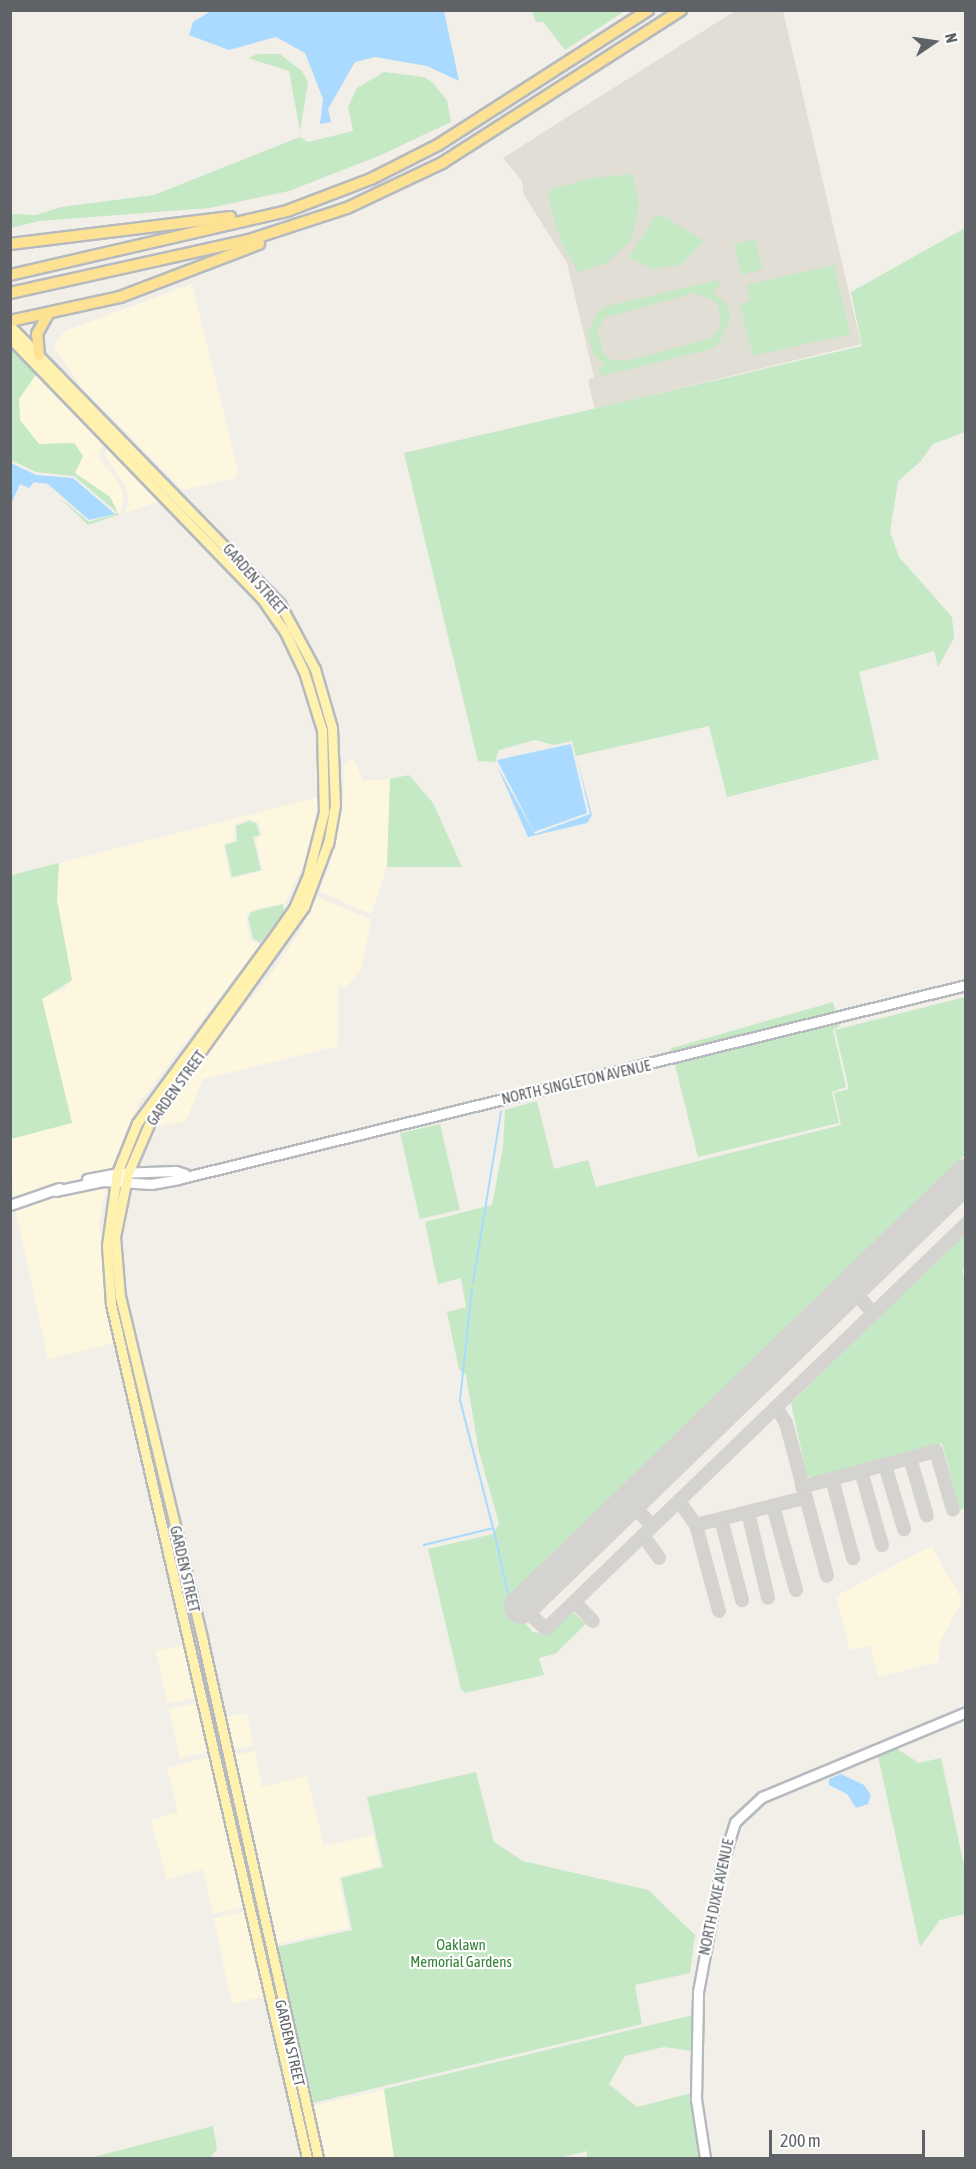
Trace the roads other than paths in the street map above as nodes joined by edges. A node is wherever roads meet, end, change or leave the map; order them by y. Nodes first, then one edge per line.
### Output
1 (648, 10) edge
2 (681, 10) edge
3 (287, 211) junction
4 (298, 226) junction
5 (10, 244) edge
6 (10, 274) edge
7 (10, 293) edge
8 (48, 314) junction
9 (10, 321) edge
10 (10, 326) edge
11 (10, 338) edge
12 (39, 355) junction
13 (966, 985) edge
14 (227, 1000) junction
15 (211, 1021) junction
16 (220, 1028) junction
17 (204, 1049) junction
18 (128, 1173) junction
19 (185, 1174) junction
20 (119, 1179) junction
21 (10, 1205) edge
22 (966, 1712) edge
23 (239, 1801) junction
24 (228, 1808) junction
25 (307, 2158) edge
26 (318, 2158) edge
27 (705, 2158) edge

1 - 3 highway
2 - 4 highway
3 - 5 highway
3 - 6 highway
4 - 7 highway
4 - 8 highway
8 - 9 highway
8 - 12 highway
10 - 12 main road, GARDEN STREET
11 - 14 main road, GARDEN STREET
12 - 16 main road, GARDEN STREET
13 - 19 street, NORTH SINGLETON AVENUE
14 - 15 main road, GARDEN STREET
14 - 16 main road
15 - 17 main road
15 - 20 main road, GARDEN STREET
16 - 17 main road, GARDEN STREET
17 - 18 main road, GARDEN STREET
18 - 19 street, NORTH SINGLETON AVENUE
18 - 20 main road, GARDEN STREET
19 - 20 street, NORTH SINGLETON AVENUE
20 - 21 street, NORTH SINGLETON AVENUE
20 - 23 main road, GARDEN STREET
20 - 24 main road, GARDEN STREET
22 - 27 street, NORTH DIXIE AVENUE
23 - 24 main road
23 - 26 main road, GARDEN STREET
24 - 25 main road, GARDEN STREET

